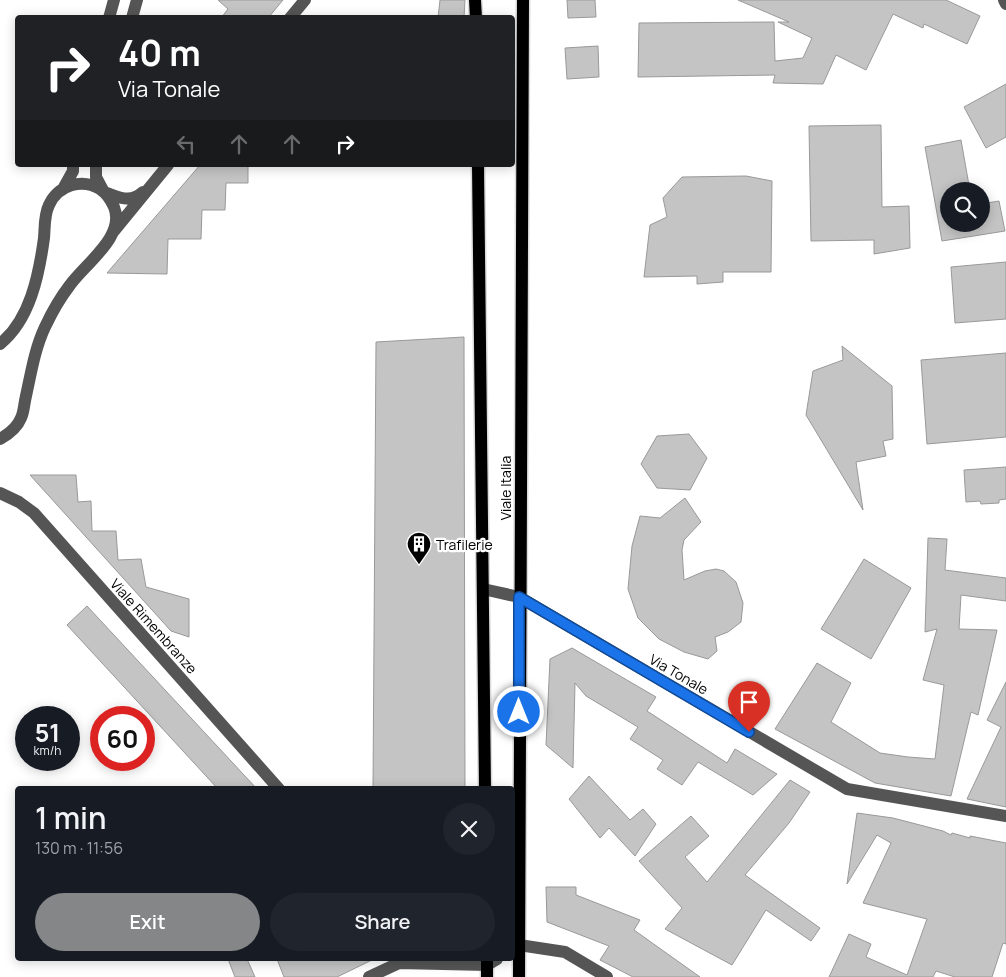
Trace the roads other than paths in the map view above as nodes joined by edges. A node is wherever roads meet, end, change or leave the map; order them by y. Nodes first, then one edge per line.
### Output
1 (114, 0) edge
2 (137, 0) edge
3 (305, 0) edge
4 (475, 0) edge
5 (523, 0) edge
6 (1005, 0) edge
7 (1006, 4) edge
8 (110, 15) edge
9 (133, 15) edge
10 (292, 15) edge
11 (476, 15) edge
12 (73, 167) edge
13 (96, 167) edge
14 (166, 167) edge
15 (478, 167) edge
16 (157, 178) junction
17 (63, 189) junction
18 (104, 192) junction
19 (114, 231) junction
20 (0, 344) edge
21 (12, 431) junction
22 (0, 439) edge
23 (0, 449) edge
24 (0, 493) edge
25 (483, 589) junction
26 (519, 597) junction
27 (276, 786) edge
28 (485, 786) edge
29 (1006, 816) edge
30 (515, 945) edge
31 (399, 961) edge
32 (489, 965) edge
33 (369, 977) edge
34 (519, 977) edge
35 (607, 977) edge

1 - 8 street
2 - 9 street
3 - 10 street
4 - 11 main road
5 - 26 main road, Viale Italia
6 - 7 street
12 - 17 street
13 - 18 street
14 - 16 street
15 - 25 main road, Viale Italia
16 - 18 street
16 - 19 street
17 - 18 street
17 - 20 street
18 - 19 street
19 - 21 street
21 - 22 street
21 - 23 street
24 - 27 street, Viale Rimembranze
25 - 26 street, Via Tonale
25 - 28 main road, Viale Italia
26 - 29 street, Via Tonale
26 - 30 main road, Viale Italia
30 - 34 main road, Viale Italia
30 - 35 street
31 - 32 street
31 - 33 street

